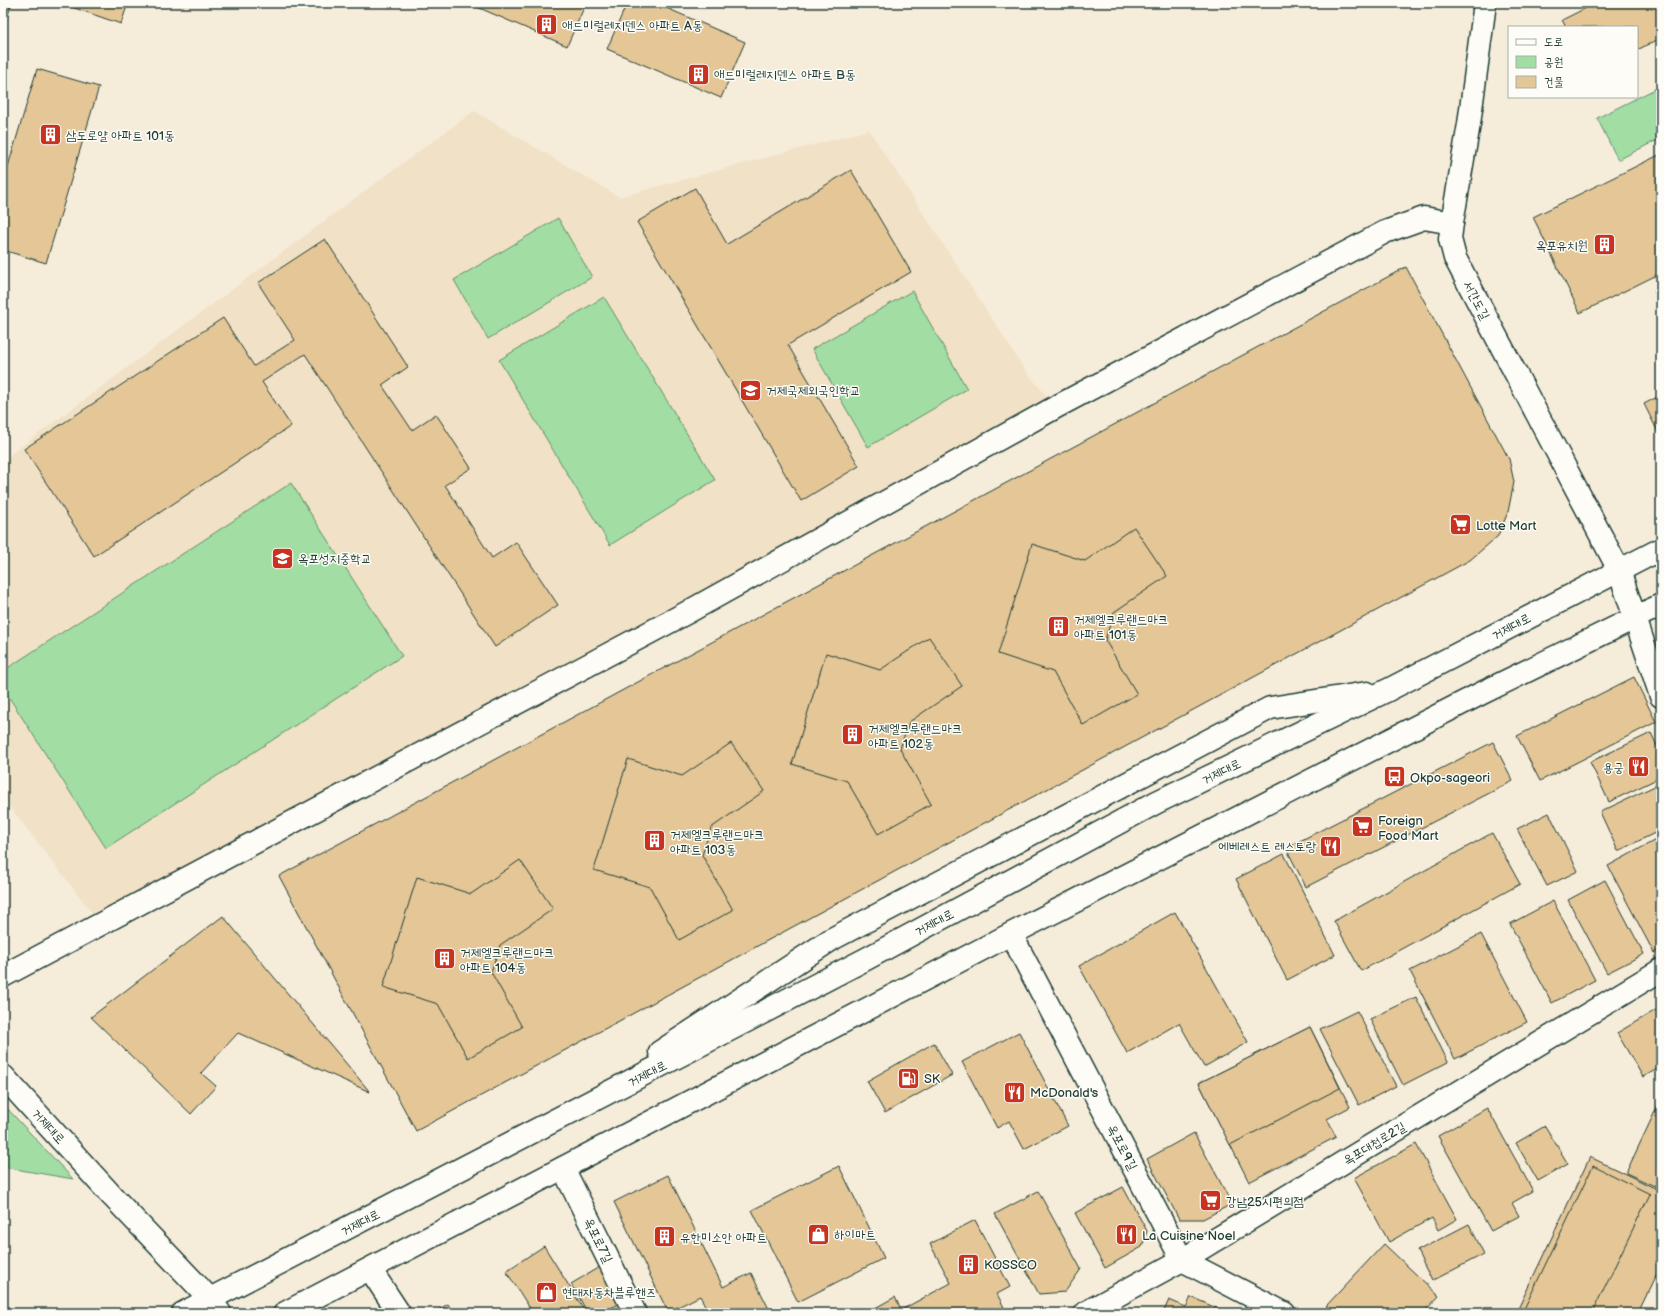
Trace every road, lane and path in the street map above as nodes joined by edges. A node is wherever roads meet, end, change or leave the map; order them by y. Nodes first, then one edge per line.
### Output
1 (1485, 3) edge
2 (1452, 223) junction
3 (1661, 549) edge
4 (1619, 570) junction
5 (1661, 605) edge
6 (1634, 618) junction
7 (1388, 690) junction
8 (1661, 696) edge
9 (1011, 934) junction
10 (1661, 970) edge
11 (3, 976) edge
12 (3, 1076) edge
13 (561, 1117) junction
14 (563, 1168) junction
15 (1182, 1260) junction
16 (370, 1269) junction
17 (215, 1306) edge
18 (183, 1313) edge
19 (285, 1313) edge
20 (399, 1313) edge
21 (635, 1313) edge
22 (1085, 1313) edge
23 (1284, 1313) edge

1 - 2 street, 서간도길
2 - 4 street, 서간도길
2 - 11 street
3 - 4 street, 거제대로
4 - 6 street, 서간도길
4 - 7 street, 거제대로
5 - 6 street
6 - 8 street, 서간도길
6 - 9 street
7 - 13 street, 거제대로
7 - 13 street
9 - 14 street
9 - 15 street, 옥포로9길
10 - 15 street, 옥포대첩로2길
12 - 17 street, 거제대로
13 - 17 street, 거제대로
14 - 16 street
14 - 21 street, 옥포로7길
15 - 22 street, 옥포대첩로2길
15 - 23 street
16 - 19 street
16 - 20 street
17 - 18 street, 거제대로

